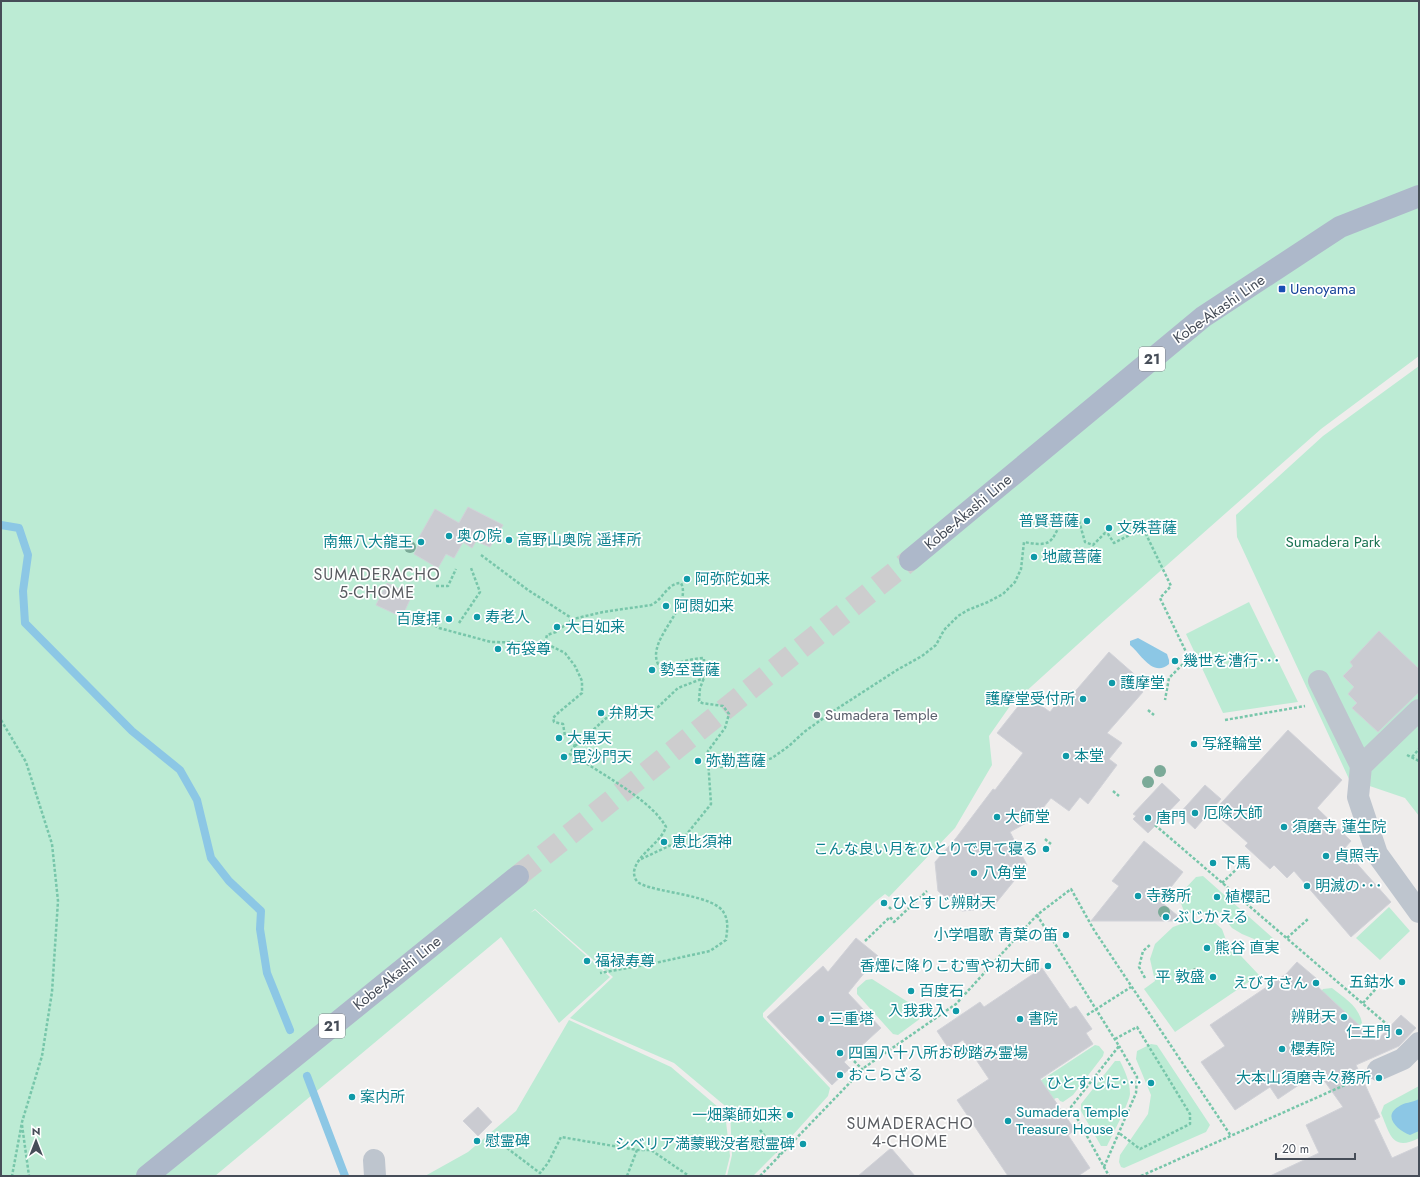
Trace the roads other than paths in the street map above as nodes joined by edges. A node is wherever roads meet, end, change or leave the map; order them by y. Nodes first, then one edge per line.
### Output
1 (1419, 196) edge
2 (910, 560) tunnel mouth
3 (1319, 681) dead end
4 (1419, 710) edge
5 (1362, 766) junction
6 (518, 876) tunnel mouth
7 (1419, 912) edge
8 (1417, 1048) edge
9 (1378, 1070) road end
10 (147, 1176) edge

1 - 2 main road, Kobe-Akashi Line / 21
3 - 5 street
4 - 5 street
5 - 7 street
6 - 10 main road, Kobe-Akashi Line / 21
8 - 9 street

